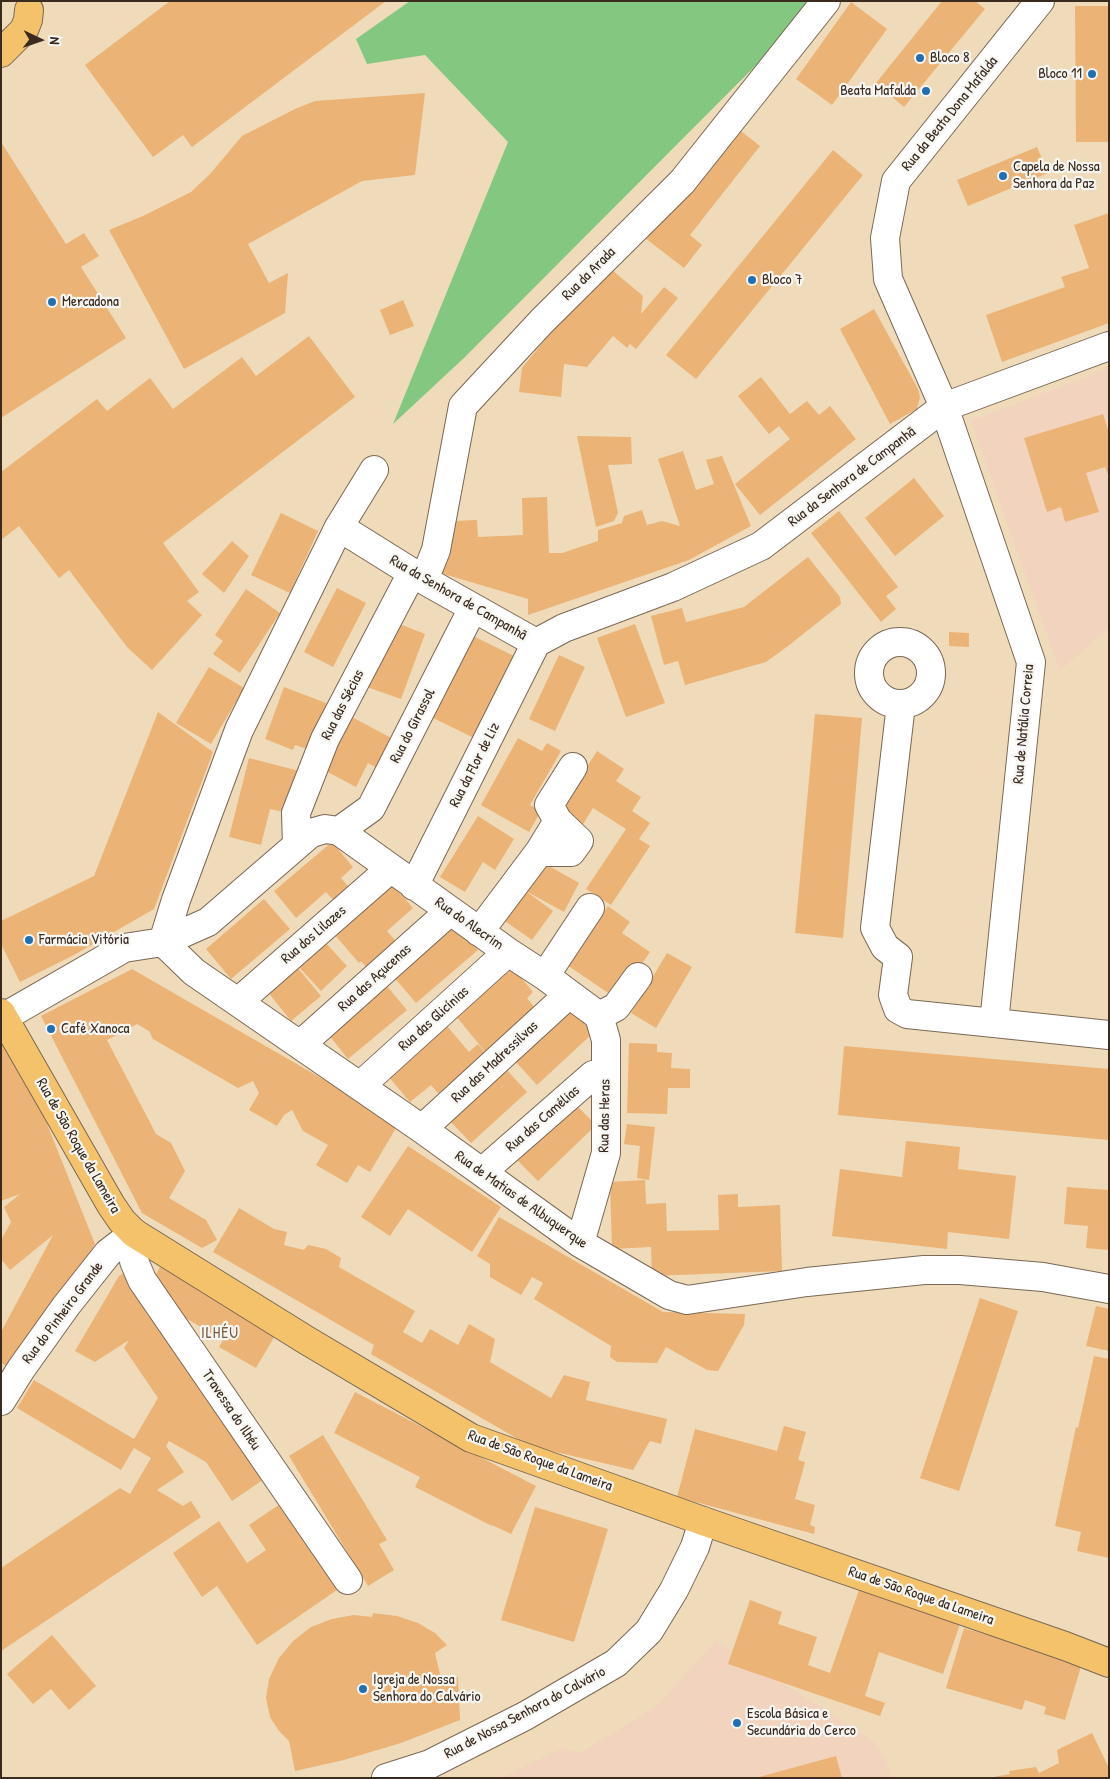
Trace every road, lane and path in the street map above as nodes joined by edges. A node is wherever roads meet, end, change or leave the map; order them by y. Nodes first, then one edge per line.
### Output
1 (826, 1) edge
2 (1040, 1) edge
3 (36, 6) edge
4 (1, 27) edge
5 (1, 53) edge
6 (1109, 346) edge
7 (944, 407) junction
8 (374, 470) dead end
9 (340, 527) junction
10 (418, 576) junction
11 (473, 608) junction
12 (536, 644) junction
13 (901, 704) dead end
14 (573, 767) dead end
15 (339, 831) junction
16 (297, 845) junction
17 (390, 868) junction
18 (414, 886) junction
19 (590, 908) dead end
20 (450, 910) junction
21 (480, 932) junction
22 (163, 942) junction
23 (508, 952) junction
24 (545, 976) junction
25 (638, 977) dead end
26 (568, 994) junction
27 (238, 1002) junction
28 (2, 1015) edge
29 (599, 1016) junction
30 (994, 1023) junction
31 (1109, 1035) edge
32 (300, 1045) junction
33 (606, 1072) junction
34 (360, 1086) junction
35 (422, 1129) junction
36 (482, 1172) junction
37 (134, 1233) junction
38 (580, 1243) junction
39 (1109, 1289) edge
40 (2, 1396) edge
41 (703, 1521) junction
42 (348, 1580) dead end
43 (1109, 1663) edge
44 (386, 1778) edge

1 - 10 street, Rua da Arada
2 - 7 street, Rua da Beata Dona Mafalda
3 - 4 main road
3 - 5 main road
6 - 7 street, Rua da Senhora de Campanhã
7 - 12 street, Rua da Senhora de Campanhã
7 - 30 street, Rua de Natália Correia
8 - 9 street
9 - 10 street, Rua da Senhora de Campanhã
9 - 22 street
10 - 11 street, Rua da Senhora de Campanhã
10 - 16 street, Rua das Sécias
11 - 12 street, Rua da Senhora de Campanhã
11 - 15 street, Rua do Girassol
12 - 18 street, Rua da Flor de Liz
13 - 30 street
14 - 21 street
15 - 16 street
15 - 17 street, Rua do Alecrim
16 - 22 street
17 - 18 street, Rua do Alecrim
17 - 27 street, Rua dos Lilazes
18 - 20 street, Rua do Alecrim
19 - 24 street
20 - 21 street, Rua do Alecrim
20 - 32 street, Rua das Açucenas
21 - 23 street, Rua do Alecrim
22 - 27 street, Rua de Matias de Albuquerque
22 - 28 street
23 - 24 street, Rua do Alecrim
23 - 34 street, Rua das Glicínias
24 - 26 street, Rua do Alecrim
25 - 29 street
26 - 29 street, Rua do Alecrim
26 - 35 street, Rua das Madressilvas
27 - 32 street, Rua de Matias de Albuquerque
28 - 37 main road, Rua de São Roque da Lameira
29 - 33 street, Rua das Heras
30 - 31 street
32 - 34 street, Rua de Matias de Albuquerque
33 - 36 street, Rua das Camélias
33 - 38 street, Rua das Heras
34 - 35 street, Rua de Matias de Albuquerque
35 - 36 street, Rua de Matias de Albuquerque
36 - 38 street, Rua de Matias de Albuquerque
37 - 40 street, Rua do Pinheiro Grande
37 - 41 main road, Rua de São Roque da Lameira
37 - 42 street, Travessa do Ilhéu
38 - 39 street, Rua de Matias de Albuquerque
41 - 43 main road, Rua de São Roque da Lameira
41 - 44 street, Rua de Nossa Senhora do Calvário

